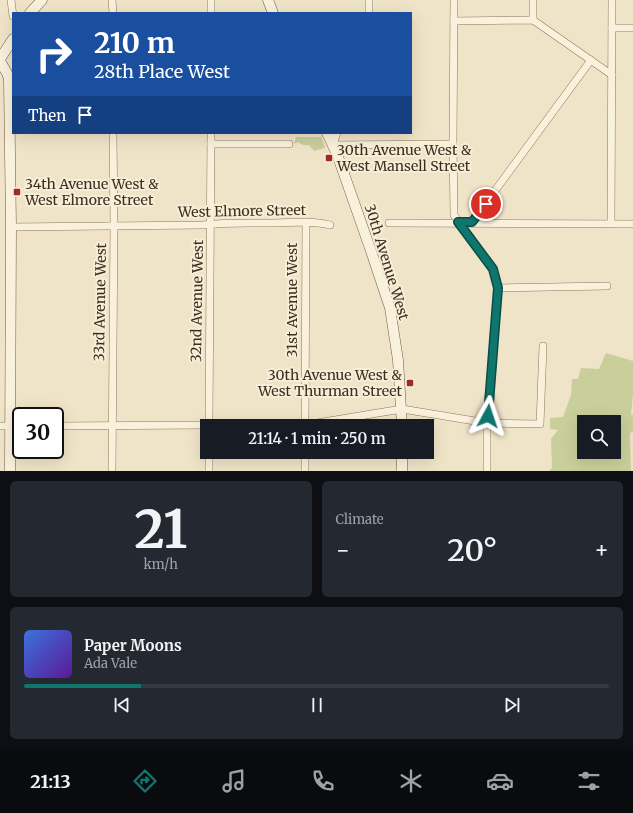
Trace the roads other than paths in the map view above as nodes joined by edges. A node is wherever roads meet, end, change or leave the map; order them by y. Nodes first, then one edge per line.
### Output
1 (11, 0) edge
2 (42, 0) edge
3 (112, 0) edge
4 (211, 0) edge
5 (268, 0) edge
6 (369, 0) edge
7 (454, 0) edge
8 (533, 0) edge
9 (612, 0) edge
10 (12, 12) edge
11 (31, 12) edge
12 (112, 12) edge
13 (211, 12) edge
14 (273, 12) edge
15 (369, 12) edge
16 (533, 20) junction
17 (454, 21) junction
18 (612, 28) junction
19 (633, 28) edge
20 (12, 41) edge
21 (0, 60) edge
22 (591, 60) junction
23 (612, 75) junction
24 (113, 134) edge
25 (211, 134) edge
26 (328, 134) edge
27 (337, 134) edge
28 (211, 144) junction
29 (289, 144) dead end
30 (453, 144) junction
31 (333, 145) junction
32 (458, 222) junction
33 (472, 222) junction
34 (306, 223) junction
35 (389, 223) dead end
36 (611, 223) junction
37 (211, 224) junction
38 (633, 224) edge
39 (330, 225) dead end
40 (114, 226) junction
41 (11, 227) junction
42 (607, 286) dead end
43 (498, 288) junction
44 (543, 346) dead end
45 (402, 409) junction
46 (209, 419) edge
47 (305, 419) edge
48 (341, 419) edge
49 (402, 419) edge
50 (487, 424) junction
51 (112, 425) junction
52 (200, 425) edge
53 (5, 426) edge
54 (64, 426) edge
55 (209, 459) edge
56 (305, 459) edge
57 (402, 459) edge
58 (10, 471) edge
59 (112, 471) edge
60 (209, 471) edge
61 (305, 471) edge
62 (402, 471) edge
63 (487, 471) edge

1 - 10 street
2 - 11 street
3 - 12 street
4 - 13 street
5 - 14 street
6 - 15 street
7 - 17 street
8 - 16 street
9 - 18 street
16 - 17 street
16 - 22 street
17 - 30 street
18 - 19 street
18 - 23 street
20 - 21 street
21 - 41 street
22 - 23 street
22 - 33 street
23 - 36 street
24 - 40 street, 33rd Avenue West
25 - 28 street, 32nd Avenue West
26 - 31 street
27 - 31 street
28 - 29 street
28 - 37 street, 32nd Avenue West
30 - 31 street
30 - 32 street
31 - 45 street, 30th Avenue West
32 - 33 street
32 - 35 street
32 - 43 street
33 - 36 street
34 - 37 street, West Elmore Street
34 - 39 street, West Elmore Street
34 - 47 street, 31st Avenue West
36 - 38 street
37 - 40 street, West Elmore Street
37 - 46 street, 32nd Avenue West
40 - 41 street, West Elmore Street
40 - 51 street, 33rd Avenue West
41 - 53 street
42 - 43 street
43 - 50 street
44 - 50 street
45 - 48 street
45 - 49 street, 30th Avenue West
45 - 50 street
50 - 63 street
51 - 52 street
51 - 54 street
51 - 59 street, 33rd Avenue West
53 - 58 street
55 - 60 street
56 - 61 street
57 - 62 street

